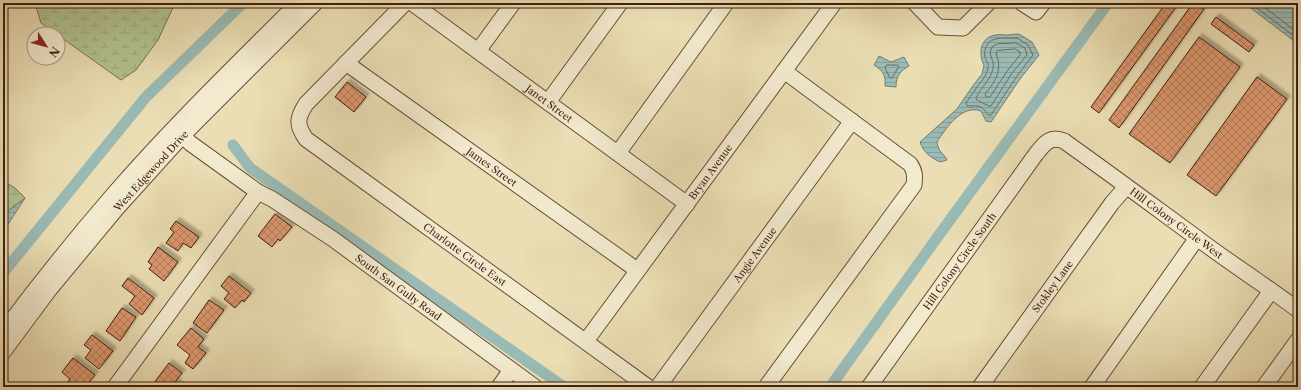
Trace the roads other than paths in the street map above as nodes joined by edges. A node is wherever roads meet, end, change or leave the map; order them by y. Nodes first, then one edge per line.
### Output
1 (298, 3) edge
2 (315, 3) edge
3 (405, 3) edge
4 (412, 3) edge
5 (513, 3) edge
6 (620, 3) edge
7 (726, 3) edge
8 (834, 3) edge
9 (915, 3) edge
10 (988, 3) edge
11 (1022, 3) edge
12 (1043, 3) edge
13 (478, 51) junction
14 (346, 63) junction
15 (784, 71) junction
16 (548, 102) junction
17 (852, 122) junction
18 (179, 131) junction
19 (1053, 139) joint
20 (618, 153) junction
21 (1126, 187) junction
22 (258, 192) junction
23 (687, 204) junction
24 (1197, 238) junction
25 (637, 270) junction
26 (1271, 291) junction
27 (1298, 310) edge
28 (3, 332) edge
29 (1298, 340) edge
30 (586, 341) junction
31 (3, 352) edge
32 (511, 370) junction
33 (115, 387) edge
34 (499, 387) edge
35 (535, 387) edge
36 (648, 387) edge
37 (658, 387) edge
38 (766, 387) edge
39 (869, 387) edge
40 (980, 387) edge
41 (1092, 387) edge
42 (1202, 387) edge
43 (1264, 387) edge

1 - 18 street, West Edgewood Drive
2 - 18 street, West Edgewood Drive
3 - 14 street
4 - 13 street, Janet Street
5 - 13 street
6 - 16 street
7 - 20 street
8 - 15 street, Bryan Avenue
9 - 10 street
11 - 12 street
13 - 16 street, Janet Street
14 - 25 street, James Street
14 - 30 street, Charlotte Circle East
15 - 17 street
15 - 23 street, Bryan Avenue
16 - 20 street, Janet Street
17 - 37 street, Angie Avenue
17 - 38 street
18 - 22 street, South San Gully Road
18 - 28 street, West Edgewood Drive
18 - 31 street, West Edgewood Drive
19 - 21 street, Hill Colony Circle West
19 - 39 street, Hill Colony Circle South
20 - 23 street, Janet Street
21 - 24 street, Hill Colony Circle West
21 - 40 street, Stokley Lane
22 - 32 street, South San Gully Road
22 - 33 street
23 - 25 street, Bryan Avenue
24 - 26 street, Hill Colony Circle West
24 - 41 street
25 - 30 street, Bryan Avenue
26 - 27 street, Hill Colony Circle West
26 - 42 street
29 - 43 street
30 - 36 street, Charlotte Circle East
32 - 34 street
32 - 35 street, South San Gully Road

